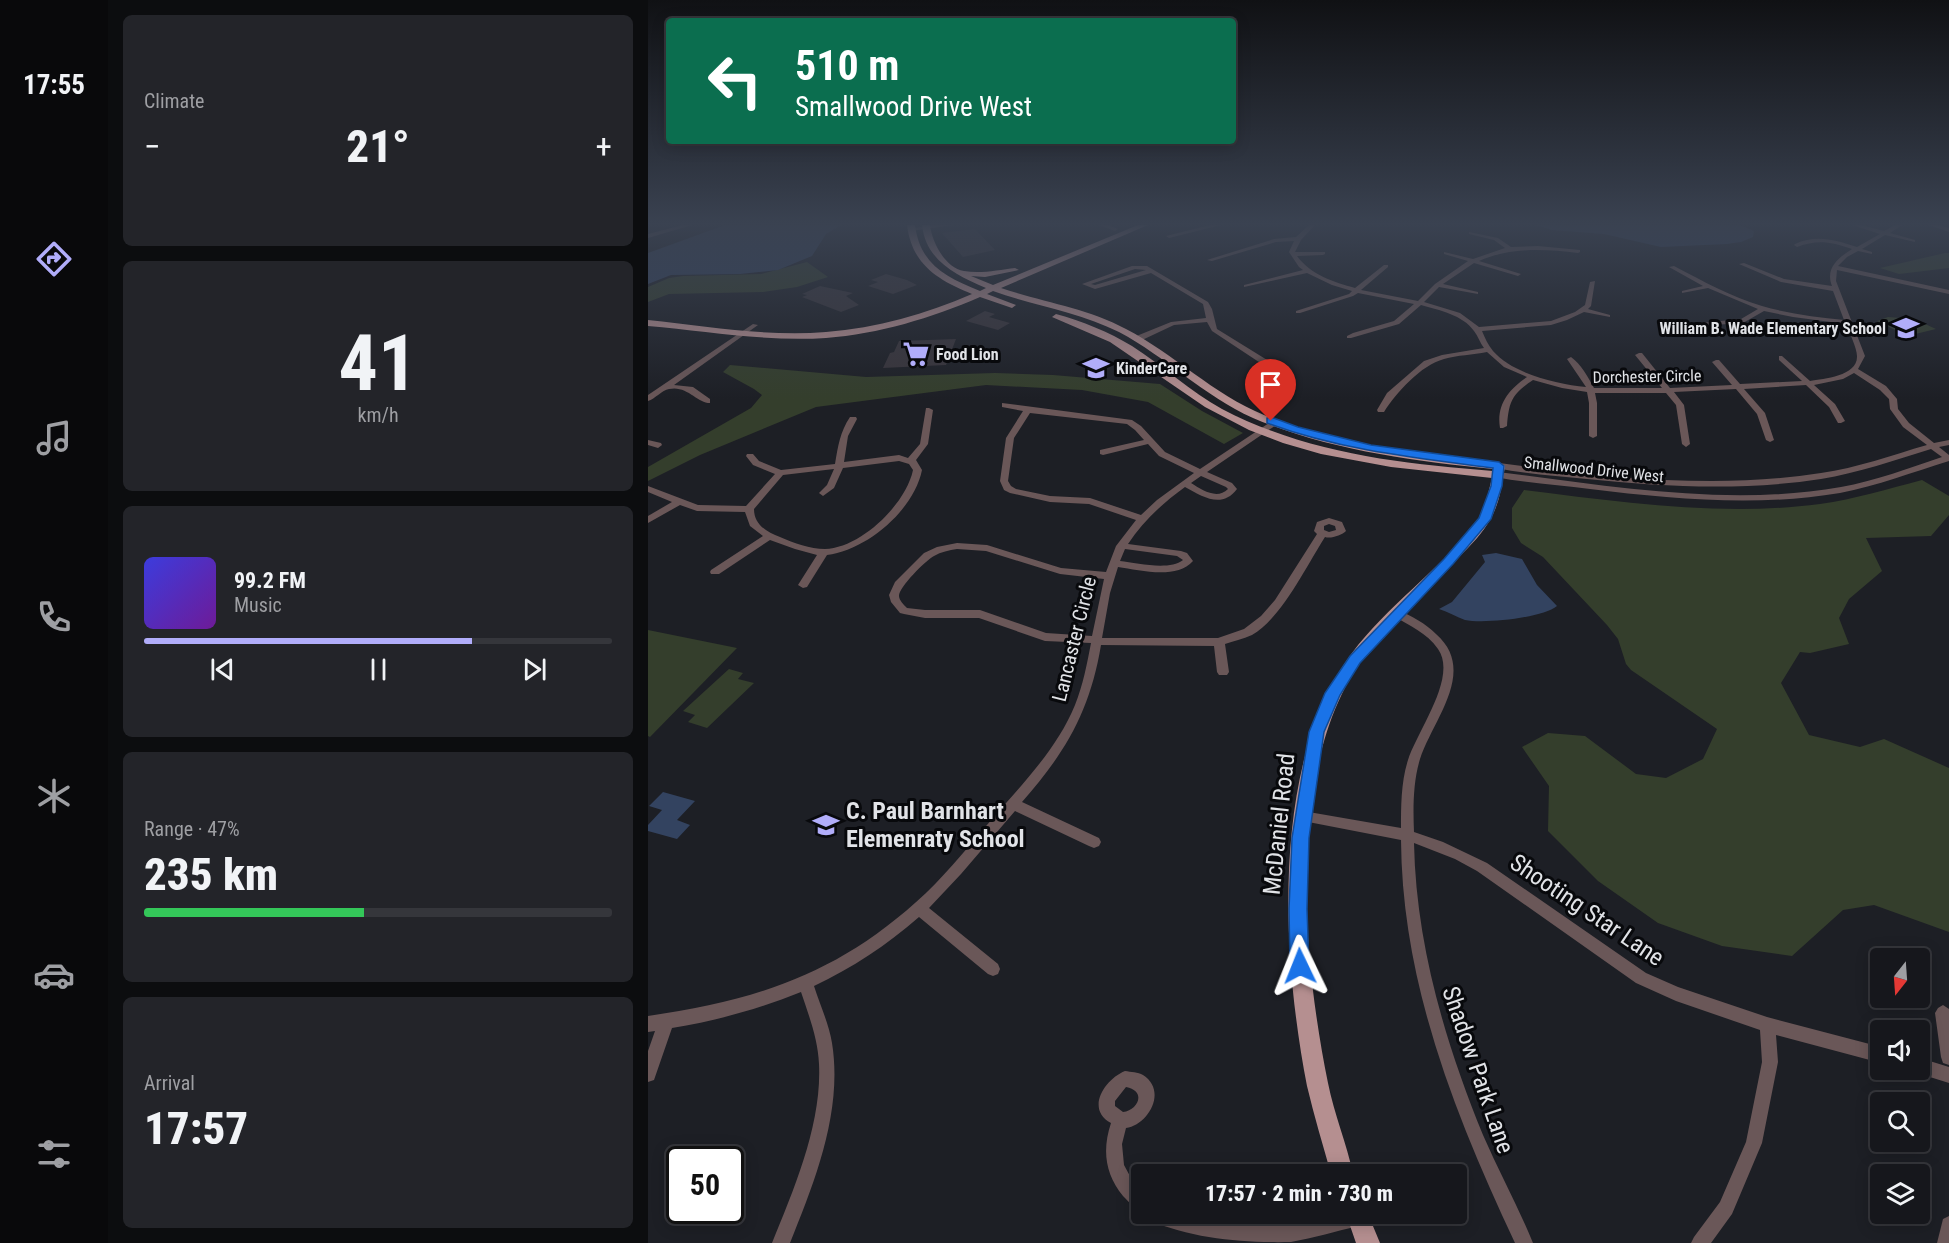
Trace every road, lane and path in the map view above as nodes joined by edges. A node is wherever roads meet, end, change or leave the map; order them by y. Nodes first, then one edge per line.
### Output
1 (951, 283) edge
2 (956, 283) edge
3 (1006, 283) edge
4 (1017, 283) edge
5 (1086, 283) edge
6 (1171, 283) edge
7 (1258, 283) edge
8 (1335, 283) edge
9 (1365, 283) edge
10 (1440, 283) edge
11 (1593, 283) edge
12 (1703, 283) edge
13 (1790, 283) edge
14 (1835, 283) edge
15 (1908, 283) edge
16 (982, 284) joint
17 (1087, 285) dead end
18 (1437, 285) junction
19 (1246, 286) dead end
20 (1709, 286) junction
21 (994, 288) junction
22 (1358, 289) junction
23 (1836, 289) junction
24 (969, 290) junction
25 (1684, 292) dead end
26 (1949, 292) edge
27 (1476, 293) dead end
28 (980, 294) junction
29 (1028, 300) junction
30 (1419, 303) junction
31 (1010, 304) junction
32 (941, 306) junction
33 (1763, 309) junction
34 (1584, 310) junction
35 (1298, 312) dead end
36 (1075, 313) junction
37 (648, 314) edge
38 (1608, 316) dead end
39 (1209, 320) junction
40 (648, 322) edge
41 (1848, 322) junction
42 (755, 325) junction
43 (1700, 325) dead end
44 (1477, 329) junction
45 (743, 333) junction
46 (1349, 337) dead end
47 (1110, 338) junction
48 (1137, 339) junction
49 (1488, 350) junction
50 (1132, 351) junction
51 (1639, 355) dead end
52 (1782, 358) dead end
53 (1571, 359) dead end
54 (1716, 362) dead end
55 (1274, 368) dead end
56 (1851, 372) junction
57 (1532, 377) junction
58 (1808, 383) junction
59 (667, 386) junction
60 (1738, 387) junction
61 (1668, 390) junction
62 (1593, 392) junction
63 (648, 399) edge
64 (707, 401) dead end
65 (1228, 402) junction
66 (1005, 405) dead end
67 (928, 410) dead end
68 (1028, 410) junction
69 (1381, 410) dead end
70 (854, 419) dead end
71 (1841, 421) dead end
72 (1275, 423) junction
73 (1503, 426) dead end
74 (1262, 432) junction
75 (1593, 436) dead end
76 (1770, 440) dead end
77 (1149, 441) junction
78 (648, 442) edge
79 (1949, 442) edge
80 (1686, 444) dead end
81 (658, 445) dead end
82 (1933, 446) junction
83 (1103, 452) dead end
84 (750, 456) dead end
85 (1948, 458) edge
86 (911, 460) junction
87 (839, 464) junction
88 (1498, 470) junction
89 (1201, 473) junction
90 (780, 474) junction
91 (1185, 484) junction
92 (648, 489) edge
93 (823, 493) dead end
94 (680, 501) junction
95 (749, 509) junction
96 (1142, 519) junction
97 (648, 520) edge
98 (1322, 534) dead end
99 (769, 536) junction
100 (1121, 546) junction
101 (824, 552) junction
102 (1113, 563) junction
103 (715, 572) dead end
104 (1109, 576) junction
105 (803, 585) dead end
106 (1398, 614) junction
107 (1096, 640) junction
108 (1219, 642) junction
109 (1223, 672) dead end
110 (1013, 804) junction
111 (1303, 816) junction
112 (1408, 834) junction
113 (1094, 842) dead end
114 (919, 908) junction
115 (993, 969) dead end
116 (806, 984) junction
117 (1943, 1013) dead end
118 (666, 1022) junction
119 (648, 1024) edge
120 (1767, 1025) junction
121 (1870, 1052) edge
122 (1949, 1057) edge
123 (1930, 1069) edge
124 (648, 1074) edge
125 (1949, 1075) edge
126 (1120, 1120) dead end
127 (1339, 1164) edge
128 (1131, 1191) edge
129 (1187, 1224) edge
130 (1324, 1224) edge
131 (1361, 1224) edge
132 (1949, 1225) edge
133 (781, 1243) edge
134 (1368, 1243) edge
135 (1524, 1243) edge
136 (1700, 1243) edge
137 (1946, 1243) edge

1 - 32 main road
2 - 24 main road, Smallwood Drive West
3 - 21 main road
4 - 29 main road
5 - 17 street
6 - 39 street
7 - 19 street
8 - 22 street, Dorchester Circle
9 - 22 street
10 - 18 street
11 - 34 street
12 - 20 street
13 - 23 street
14 - 23 street
15 - 26 street
16 - 21 main road, Smallwood Drive West
16 - 24 main road
18 - 27 street
18 - 30 street
20 - 25 street
20 - 33 street
21 - 28 main road
21 - 29 main road, Smallwood Drive West
22 - 30 street, Dorchester Circle
22 - 35 street
23 - 41 street
24 - 28 main road, Smallwood Drive West
24 - 32 main road
28 - 31 main road, Smallwood Drive West
28 - 32 main road
29 - 36 main road, Smallwood Drive West
30 - 44 street, Dorchester Circle
30 - 46 street
31 - 32 main road
31 - 47 main road, Smallwood Drive West
32 - 42 main road
32 - 45 main road
33 - 41 street
33 - 43 street
34 - 38 street
34 - 44 street
36 - 47 main road
36 - 48 main road, Smallwood Drive West
37 - 42 main road
39 - 48 street
39 - 55 street
40 - 45 main road
41 - 56 street
42 - 45 street
44 - 49 street, Dorchester Circle
45 - 59 street
47 - 50 main road, Smallwood Drive West
48 - 65 main road, Smallwood Drive West
49 - 57 street, Dorchester Circle
49 - 69 street
50 - 65 main road
50 - 74 main road, Smallwood Drive West
51 - 61 street
52 - 58 street
53 - 62 street
54 - 60 street
56 - 58 street, Dorchester Circle
56 - 82 street
57 - 62 street, Dorchester Circle
57 - 73 street
58 - 60 street, Dorchester Circle
58 - 71 street
59 - 63 street
59 - 64 street
60 - 61 street, Dorchester Circle
60 - 76 street
61 - 62 street, Dorchester Circle
61 - 80 street
62 - 75 street
65 - 72 main road, Smallwood Drive West
66 - 68 street
67 - 86 street
68 - 77 street
68 - 96 street
70 - 87 street
72 - 74 street, Lancaster Circle
72 - 88 main road, Smallwood Drive West
74 - 88 main road, Smallwood Drive West
74 - 89 street, Lancaster Circle
77 - 83 street
77 - 89 street
78 - 81 street
79 - 82 street, Smallwood Drive West
82 - 85 street
82 - 88 street, Smallwood Drive West
84 - 90 street
85 - 88 street, Smallwood Drive West
86 - 87 street
86 - 101 street
87 - 90 street
87 - 93 street
88 - 106 main road, McDaniel Road
89 - 91 street, Lancaster Circle
89 - 91 street
90 - 95 street
91 - 96 street, Lancaster Circle
92 - 94 street
94 - 95 street
94 - 97 street
95 - 99 street
96 - 100 street, Lancaster Circle
98 - 108 street
99 - 101 street
99 - 103 street
100 - 102 street, Lancaster Circle
100 - 102 street
101 - 105 street
102 - 104 street, Lancaster Circle
104 - 107 street, Lancaster Circle
104 - 107 street
106 - 111 main road, McDaniel Road
106 - 112 street, Shadow Park Lane
107 - 108 street
107 - 110 street, Lancaster Circle
108 - 109 street
110 - 113 street
110 - 114 street, Lancaster Circle
111 - 112 street, Shooting Star Lane
111 - 127 main road, McDaniel Road
112 - 120 street, Shooting Star Lane
112 - 135 street, Shadow Park Lane
114 - 115 street
114 - 116 street, Lancaster Circle
116 - 118 street, Lancaster Circle
116 - 133 street
117 - 122 street
118 - 119 street, Lancaster Circle
118 - 124 street
120 - 121 street, Shooting Star Lane
120 - 136 street
123 - 125 street
126 - 128 street
129 - 130 street
131 - 134 main road
132 - 137 street

